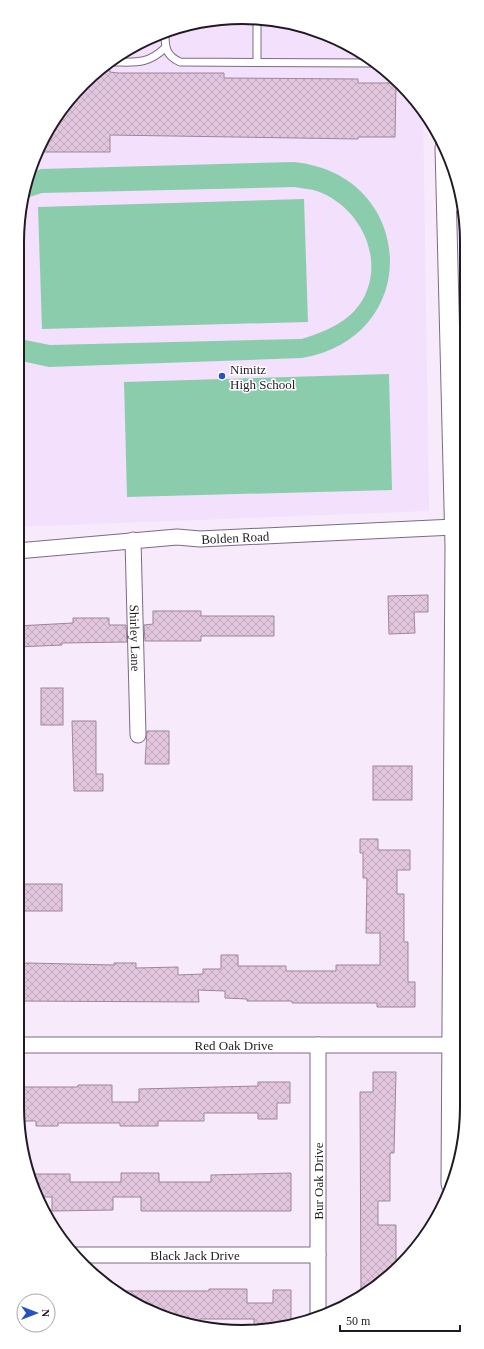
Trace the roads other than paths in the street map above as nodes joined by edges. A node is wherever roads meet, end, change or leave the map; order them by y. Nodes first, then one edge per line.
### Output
1 (257, 24) edge
2 (165, 39) edge
3 (165, 48) junction
4 (120, 62) edge
5 (257, 62) junction
6 (366, 63) edge
7 (450, 177) edge
8 (454, 203) edge
9 (454, 527) junction
10 (134, 540) junction
11 (460, 546) edge
12 (24, 550) edge
13 (138, 735) dead end
14 (460, 749) edge
15 (459, 990) edge
16 (24, 1045) edge
17 (318, 1045) junction
18 (451, 1045) junction
19 (451, 1169) edge
20 (82, 1255) edge
21 (318, 1255) junction
22 (318, 1311) edge

1 - 5 lane
2 - 3 lane
3 - 4 lane
3 - 5 lane
5 - 6 lane
7 - 8 street
8 - 9 street
9 - 10 street, Bolden Road
9 - 11 street
10 - 12 street, Bolden Road
10 - 13 street, Shirley Lane
11 - 14 street
14 - 15 street
15 - 18 street
16 - 17 street, Red Oak Drive
17 - 18 street, Red Oak Drive
17 - 21 street, Bur Oak Drive
18 - 19 street
20 - 21 street, Black Jack Drive
21 - 22 street, Bur Oak Drive

